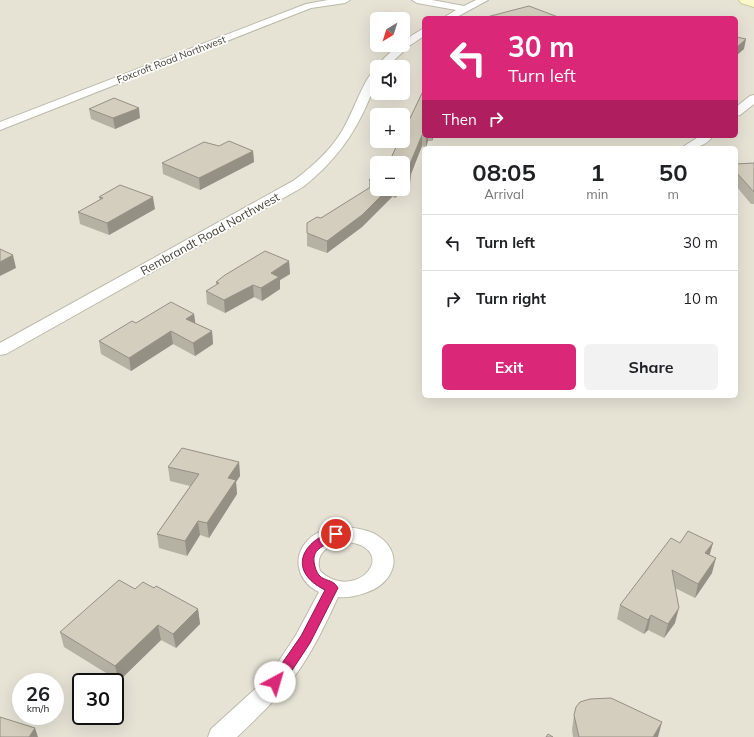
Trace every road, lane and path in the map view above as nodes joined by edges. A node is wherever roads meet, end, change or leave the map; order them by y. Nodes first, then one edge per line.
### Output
1 (345, 0) edge
2 (418, 0) edge
3 (745, 0) edge
4 (481, 1) edge
5 (754, 3) edge
6 (467, 4) edge
7 (451, 16) edge
8 (422, 32) edge
9 (388, 60) edge
10 (370, 87) edge
11 (754, 98) edge
12 (738, 111) edge
13 (0, 126) edge
14 (704, 138) edge
15 (691, 146) edge
16 (0, 350) edge
17 (332, 588) dead end
18 (220, 737) edge

1 - 13 street, Foxcroft Road Northwest
2 - 6 street
3 - 5 main road
4 - 6 street
6 - 7 street
8 - 9 street
10 - 16 street, Rembrandt Road Northwest
11 - 12 street
14 - 15 street
17 - 18 street

